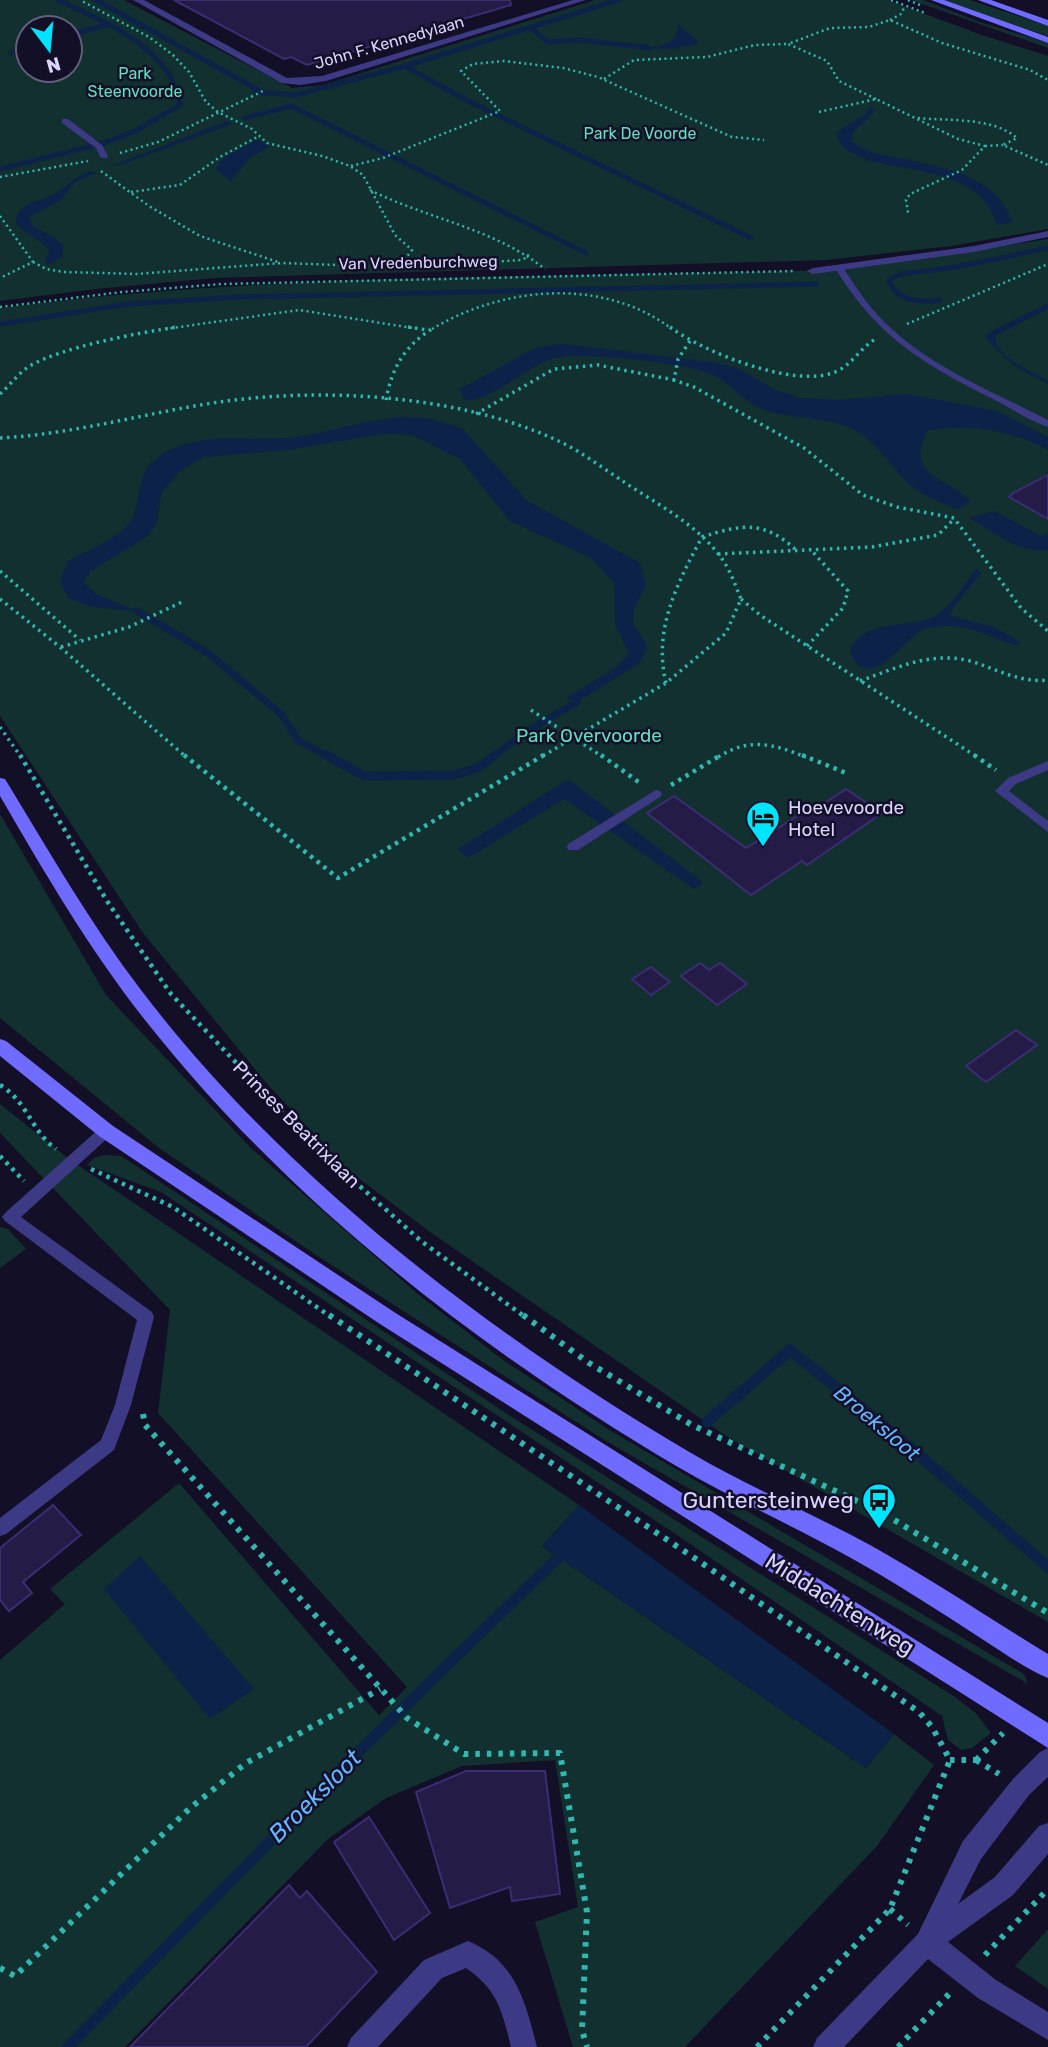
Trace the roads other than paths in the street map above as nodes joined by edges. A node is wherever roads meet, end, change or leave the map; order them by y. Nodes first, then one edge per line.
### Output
1 (137, 0) edge
2 (582, 0) edge
3 (935, 0) edge
4 (982, 0) edge
5 (1048, 23) edge
6 (1048, 40) edge
7 (65, 121) dead end
8 (104, 156) road end
9 (1048, 234) edge
10 (839, 268) junction
11 (813, 271) road end
12 (1048, 424) edge
13 (1048, 765) edge
14 (0, 783) edge
15 (656, 794) road end
16 (1048, 828) edge
17 (573, 847) dead end
18 (0, 1046) edge
19 (106, 1131) junction
20 (0, 1528) edge
21 (1048, 1667) edge
22 (1048, 1736) edge
23 (1048, 1760) edge
24 (1048, 1835) edge
25 (927, 1942) junction
26 (1048, 2027) edge
27 (360, 2047) edge
28 (524, 2047) edge
29 (826, 2047) edge

1 - 2 street, John F. Kennedylaan
3 - 6 main road
4 - 5 main road
7 - 8 lane
9 - 10 street
10 - 11 street
10 - 12 lane
13 - 16 lane
14 - 21 main road, Prinses Beatrixlaan
15 - 17 lane
18 - 19 main road
19 - 20 lane
19 - 22 main road, Middachtenweg
23 - 25 street
24 - 25 street
25 - 26 street
25 - 29 street
27 - 28 street

